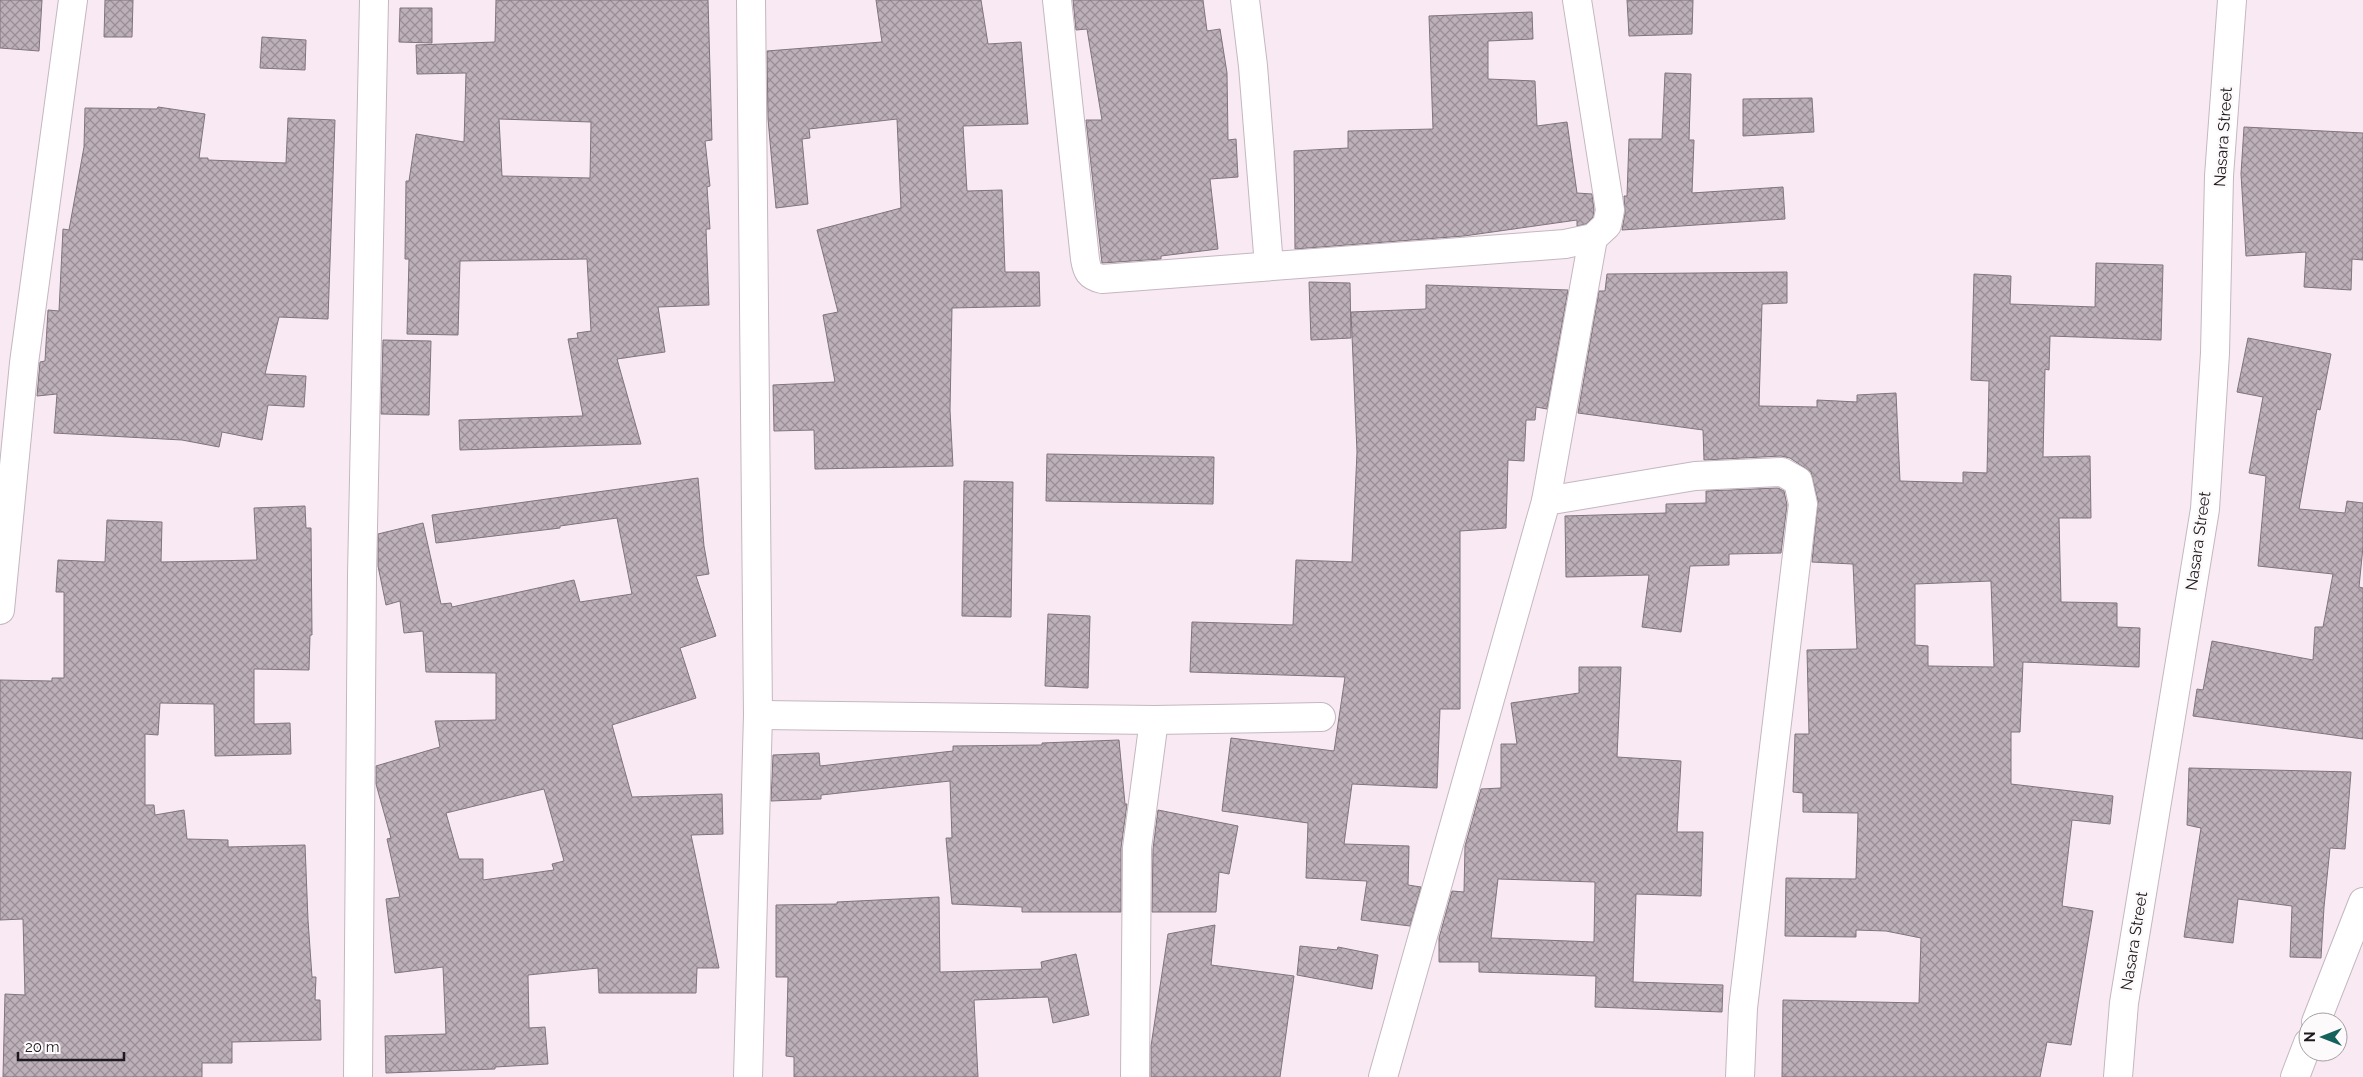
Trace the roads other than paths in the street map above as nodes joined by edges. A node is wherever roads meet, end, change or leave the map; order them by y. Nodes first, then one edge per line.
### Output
1 (73, 0) edge
2 (374, 0) edge
3 (751, 0) edge
4 (1057, 0) edge
5 (1245, 0) edge
6 (1577, 0) edge
7 (2232, 0) edge
8 (1593, 238) junction
9 (1269, 266) junction
10 (1546, 501) junction
11 (0, 610) edge
12 (758, 715) junction
13 (1321, 717) dead end
14 (1154, 720) junction
15 (2363, 902) edge
16 (2320, 1012) edge
17 (2300, 1062) edge
18 (358, 1077) edge
19 (748, 1077) edge
20 (1136, 1077) edge
21 (1383, 1077) edge
22 (1740, 1077) edge
23 (2118, 1077) edge
24 (2294, 1077) edge

1 - 11 street
2 - 18 street
3 - 12 street
4 - 9 street
5 - 9 street
6 - 8 street
7 - 23 street, Nasara Street
8 - 9 street
8 - 10 street
10 - 21 street
10 - 22 street
12 - 14 street
12 - 19 street
13 - 14 street
14 - 20 street
15 - 16 street
17 - 24 street

